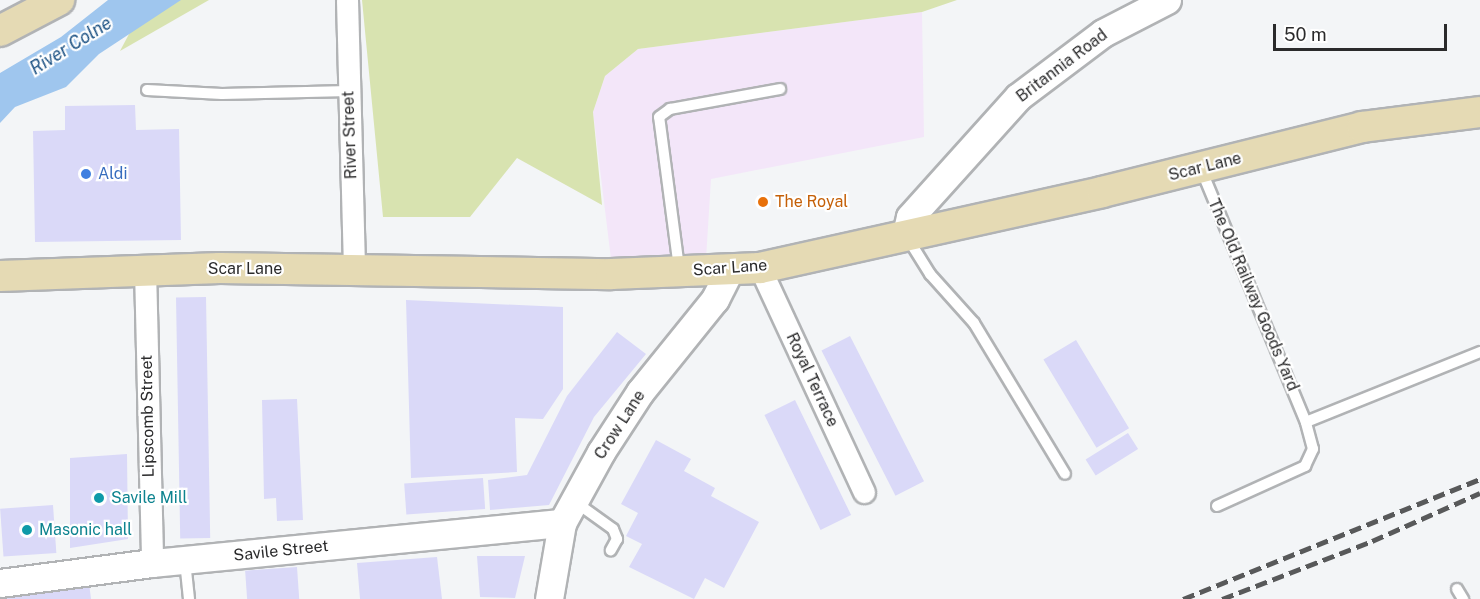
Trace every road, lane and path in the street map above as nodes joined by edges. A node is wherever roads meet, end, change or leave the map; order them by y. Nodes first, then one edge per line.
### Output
1 (59, 0) edge
2 (347, 0) edge
3 (1167, 0) edge
4 (0, 31) edge
5 (780, 89) dead end
6 (147, 90) dead end
7 (349, 91) junction
8 (1480, 112) edge
9 (1200, 169) junction
10 (906, 234) junction
11 (760, 268) junction
12 (145, 269) junction
13 (354, 269) junction
14 (730, 269) junction
15 (679, 272) junction
16 (0, 276) edge
17 (1480, 352) edge
18 (1306, 422) junction
19 (1065, 474) dead end
20 (864, 492) dead end
21 (1217, 506) dead end
22 (568, 512) junction
23 (611, 550) dead end
24 (184, 560) junction
25 (152, 563) junction
26 (0, 583) edge
27 (1457, 589) dead end
28 (189, 599) edge
29 (549, 599) edge
30 (1462, 599) edge

1 - 4 main road
2 - 7 street, River Street
3 - 10 street, Britannia Road
5 - 15 lane
6 - 7 lane
7 - 13 street, River Street
8 - 9 main road, Scar Lane
9 - 10 main road, Scar Lane
9 - 18 lane, The Old Railway Goods Yard
10 - 11 main road, Scar Lane
10 - 19 lane
11 - 14 main road, Scar Lane
11 - 20 street, Royal Terrace
12 - 13 main road, Scar Lane
12 - 16 main road, Scar Lane
12 - 25 street, Lipscomb Street
13 - 15 main road, Scar Lane
14 - 15 main road, Scar Lane
14 - 22 street, Crow Lane
17 - 18 lane
18 - 21 lane, The Old Railway Goods Yard
22 - 23 lane
22 - 24 street, Savile Street
22 - 29 street, Crow Lane
24 - 25 street, Savile Street
24 - 28 lane
25 - 26 street, Savile Street
27 - 30 lane

